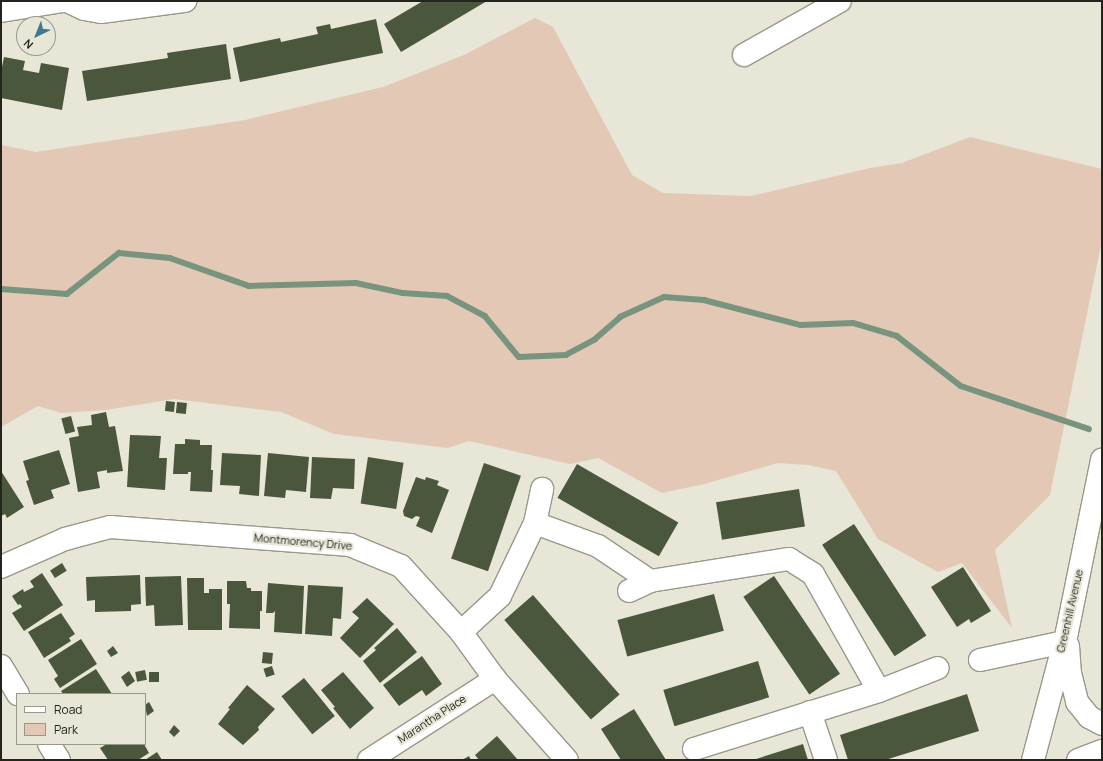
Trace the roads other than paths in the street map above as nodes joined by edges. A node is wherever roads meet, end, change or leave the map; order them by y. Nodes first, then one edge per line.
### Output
1 (63, 1) edge
2 (67, 1) edge
3 (185, 1) edge
4 (840, 1) edge
5 (1, 11) edge
6 (744, 54) dead end
7 (1102, 460) edge
8 (542, 489) dead end
9 (535, 523) junction
10 (1, 567) edge
11 (650, 581) junction
12 (629, 591) dead end
13 (461, 632) junction
14 (1065, 637) junction
15 (980, 660) dead end
16 (1, 666) edge
17 (938, 668) dead end
18 (495, 679) junction
19 (879, 691) junction
20 (17, 693) edge
21 (810, 712) junction
22 (1102, 724) edge
23 (51, 745) edge
24 (694, 749) dead end
25 (1102, 751) edge
26 (59, 760) edge
27 (369, 760) edge
28 (567, 760) edge
29 (826, 760) edge
30 (1033, 760) edge
31 (1078, 760) edge

1 - 5 street
2 - 3 street
4 - 6 street
7 - 14 street, Greenhill Avenue
8 - 9 street
9 - 11 street
9 - 13 street
10 - 13 street, Montmorency Drive
11 - 12 street
11 - 19 street
13 - 18 street, Montmorency Drive
14 - 15 street
14 - 22 street
14 - 30 street, Greenhill Avenue
16 - 20 street
17 - 19 street
18 - 27 street, Marantha Place
18 - 28 street, Montmorency Drive
19 - 21 street
21 - 24 street
21 - 29 street
23 - 26 street
25 - 31 street

